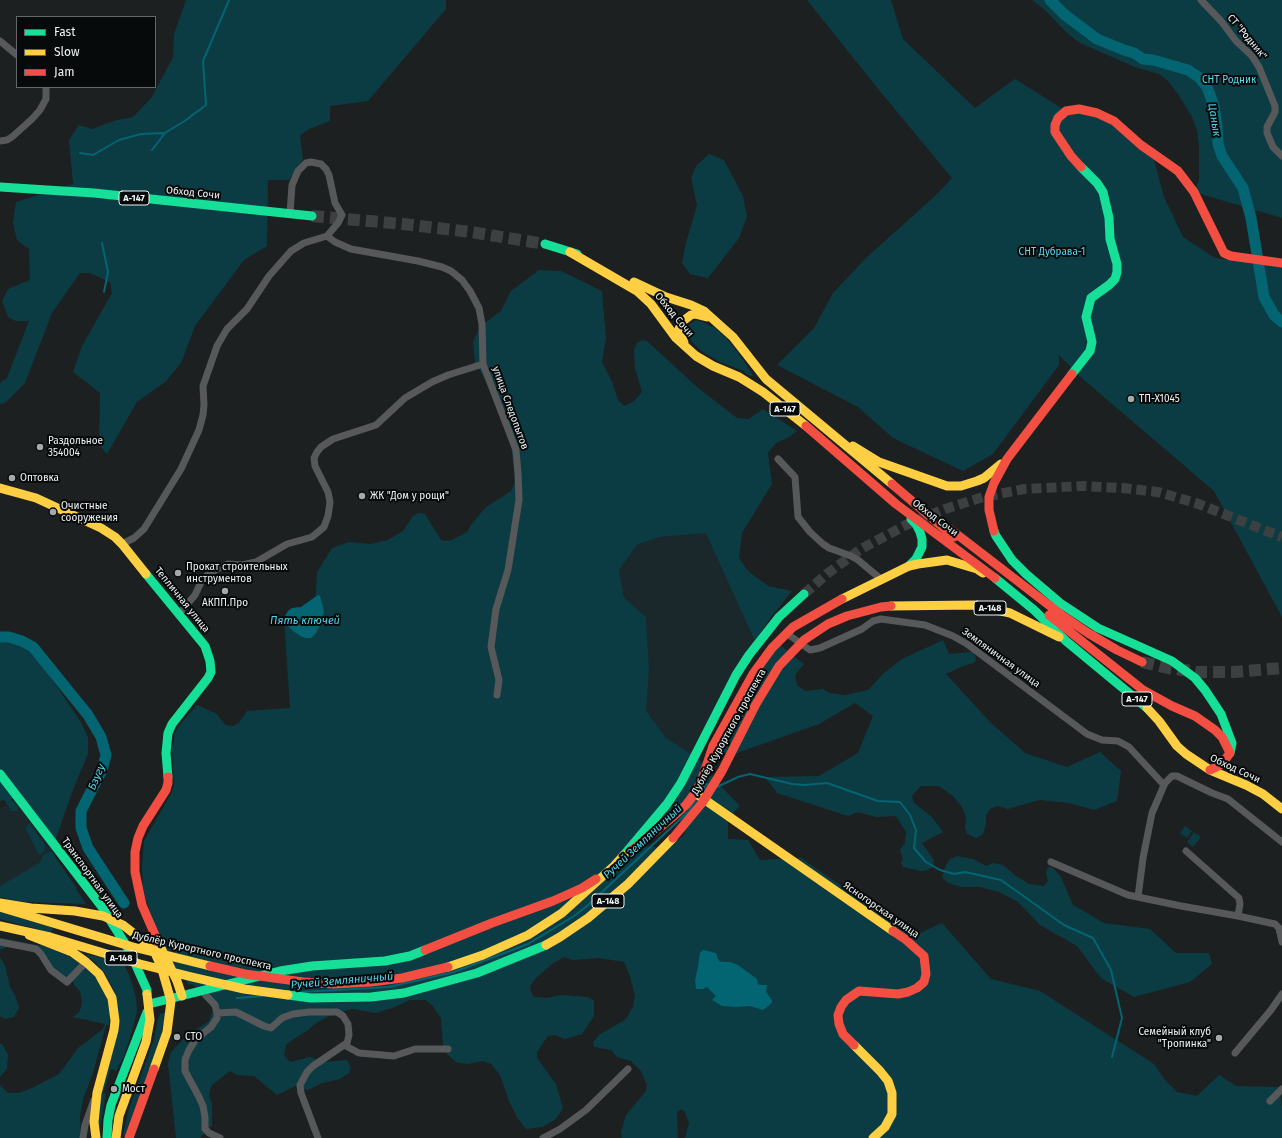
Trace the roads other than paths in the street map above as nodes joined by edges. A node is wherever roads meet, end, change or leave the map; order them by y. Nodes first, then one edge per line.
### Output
1 (1201, 0) edge
2 (0, 41) edge
3 (16, 54) edge
4 (46, 88) edge
5 (0, 141) edge
6 (1282, 156) edge
7 (0, 187) edge
8 (290, 214) junction
9 (312, 216) tunnel mouth
10 (327, 236) junction
11 (545, 244) tunnel mouth
12 (570, 252) junction
13 (1282, 264) edge
14 (714, 320) junction
15 (686, 346) junction
16 (483, 364) junction
17 (824, 428) junction
18 (778, 459) dead end
19 (1007, 459) junction
20 (0, 488) edge
21 (896, 504) junction
22 (936, 520) junction
23 (122, 544) junction
24 (909, 566) junction
25 (994, 579) junction
26 (882, 580) junction
27 (804, 594) tunnel mouth
28 (179, 614) junction
29 (786, 633) junction
30 (1066, 641) junction
31 (1142, 662) tunnel mouth
32 (497, 695) dead end
33 (1230, 752) junction
34 (1210, 770) junction
35 (0, 774) edge
36 (1164, 785) junction
37 (695, 793) junction
38 (1282, 809) edge
39 (1282, 842) edge
40 (1186, 851) dead end
41 (1051, 862) dead end
42 (1138, 897) junction
43 (0, 903) edge
44 (0, 907) edge
45 (1238, 916) junction
46 (0, 926) edge
47 (18, 930) junction
48 (0, 942) edge
49 (1282, 942) edge
50 (86, 962) junction
51 (202, 991) junction
52 (1282, 994) edge
53 (182, 996) junction
54 (149, 1004) junction
55 (217, 1013) junction
56 (344, 1045) junction
57 (448, 1049) dead end
58 (1235, 1053) dead end
59 (628, 1069) dead end
60 (1282, 1089) edge
61 (97, 1093) junction
62 (1270, 1102) dead end
63 (83, 1138) edge
64 (96, 1138) edge
65 (107, 1138) edge
66 (116, 1138) edge
67 (128, 1138) edge
68 (220, 1138) edge
69 (318, 1138) edge
70 (543, 1138) edge
71 (873, 1138) edge

1 - 6 street, СТ "Родник"
2 - 3 street
4 - 5 street
7 - 8 main road, Обход Сочи / А-147
8 - 9 main road, Обход Сочи / А-147
8 - 10 street
10 - 16 street, улица Следопытов
10 - 23 street
11 - 12 main road, Обход Сочи / А-147
12 - 14 main road, Обход Сочи / А-147
12 - 15 main road, Обход Сочи / А-147
13 - 19 main road
14 - 15 main road, А-147
14 - 17 main road, Обход Сочи / А-147
15 - 21 main road, Обход Сочи / А-147
16 - 28 street, улица Следопытов
16 - 32 street, улица Следопытов
17 - 19 main road, А-147
17 - 22 main road, Обход Сочи / А-147
18 - 26 street
19 - 33 main road
20 - 23 main road, Тепличная улица
21 - 24 main road, А-147
21 - 25 main road, Обход Сочи / А-147
22 - 31 main road, А-147
22 - 33 main road, А-147
23 - 28 main road, Тепличная улица
24 - 25 main road, А-147
24 - 26 main road
25 - 30 main road, Обход Сочи / А-147
26 - 29 main road
27 - 44 main road, Дублёр Курортного проспекта / А-148
28 - 53 main road, Тепличная улица
29 - 36 street, Земляничная улица
29 - 37 main road
30 - 34 main road, Обход Сочи / А-147
30 - 47 main road, Дублёр Курортного проспекта / А-148
33 - 34 main road
34 - 38 main road, Обход Сочи / А-147
35 - 54 main road, Транспортная улица
36 - 39 street
36 - 42 street
37 - 51 main road
37 - 71 main road, Ясногорская улица
40 - 45 street
41 - 42 street
42 - 45 street
43 - 67 main road, А-148
45 - 49 street
46 - 47 main road, Дублёр Курортного проспекта / А-148
47 - 50 main road, А-148
48 - 50 street
50 - 61 main road, А-148
51 - 53 main road
51 - 55 street
52 - 58 street
53 - 54 main road
54 - 65 main road
54 - 66 main road, Транспортная улица
55 - 56 street
55 - 68 street
56 - 57 street
56 - 69 street
59 - 70 street
60 - 62 street
61 - 63 street
61 - 64 main road, А-148

